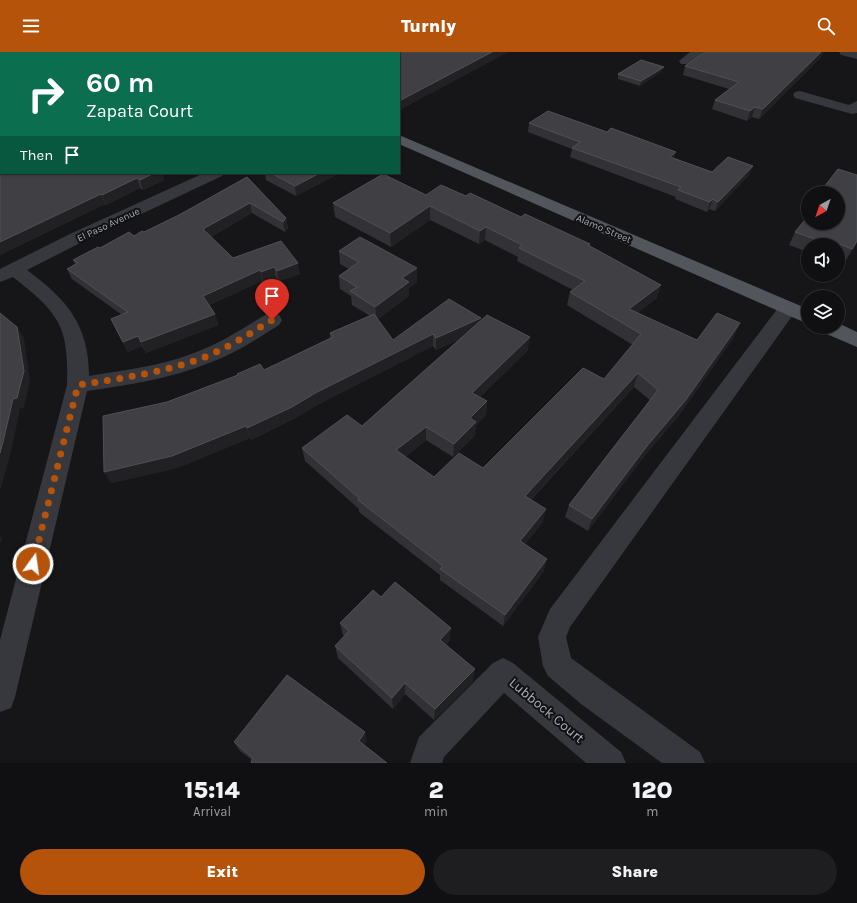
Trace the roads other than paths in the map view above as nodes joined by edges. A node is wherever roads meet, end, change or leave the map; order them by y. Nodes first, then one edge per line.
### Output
1 (698, 52) edge
2 (845, 52) edge
3 (857, 55) edge
4 (685, 61) dead end
5 (800, 95) dead end
6 (857, 105) edge
7 (400, 139) edge
8 (215, 174) edge
9 (7, 273) edge
10 (798, 313) edge
11 (272, 320) dead end
12 (844, 334) edge
13 (857, 340) edge
14 (78, 385) junction
15 (5, 654) edge
16 (0, 698) edge
17 (426, 763) edge
18 (610, 763) edge
19 (689, 763) edge

1 - 4 street
2 - 3 street
5 - 6 street
7 - 10 main road, Alamo Street
8 - 9 street, El Paso Avenue
9 - 14 street
10 - 19 street
11 - 14 street
12 - 13 main road
14 - 15 street
15 - 16 street
17 - 18 street, Lubbock Court

